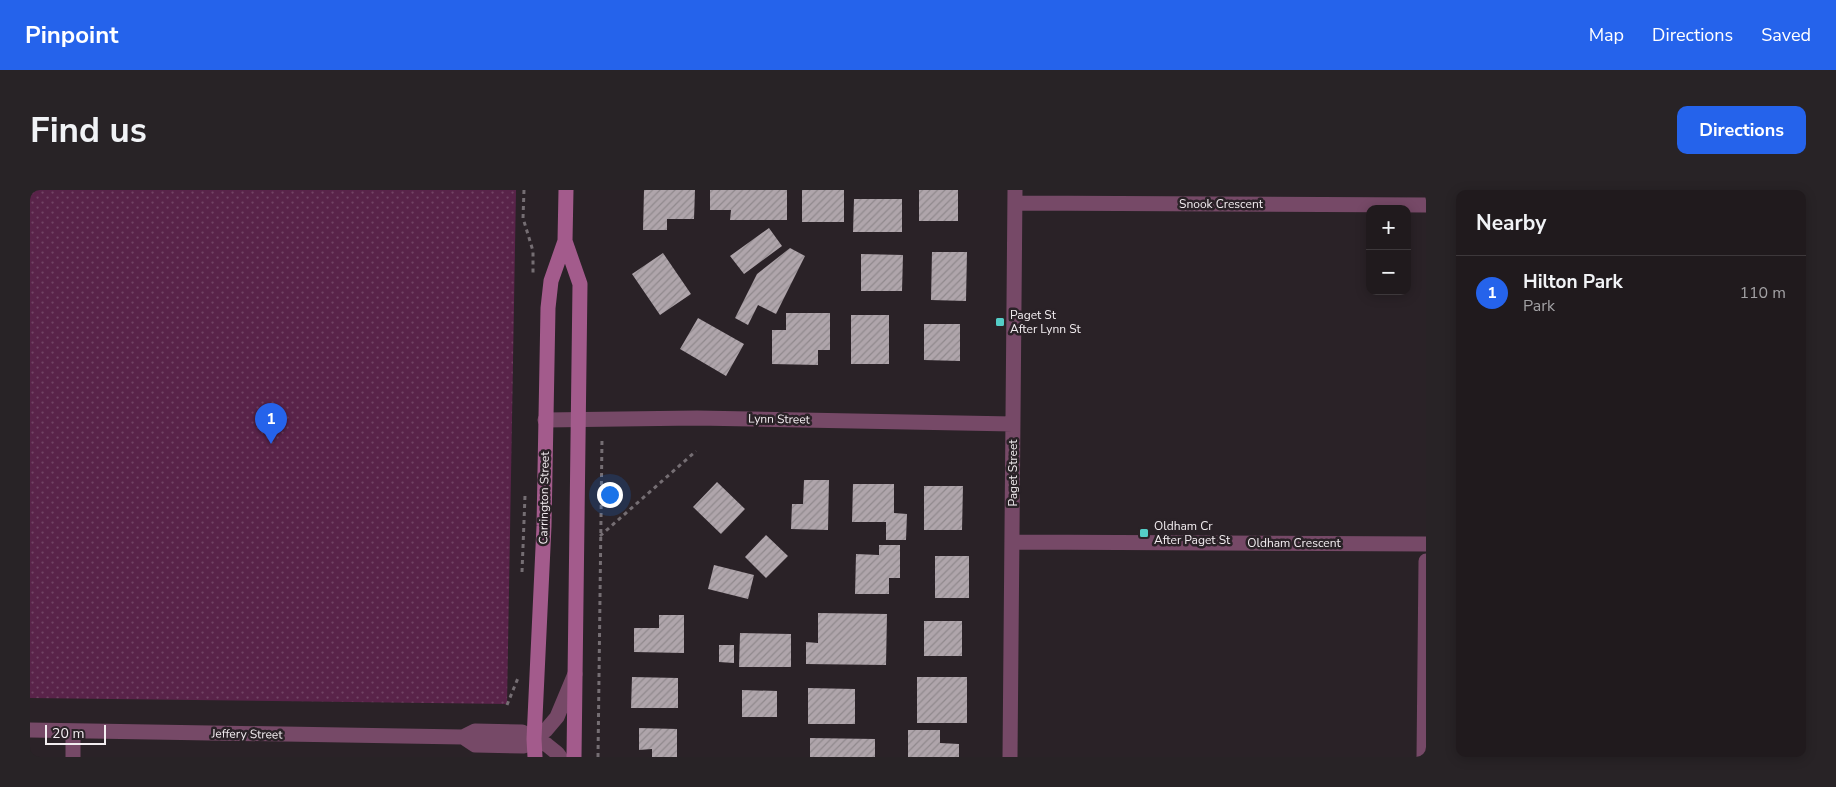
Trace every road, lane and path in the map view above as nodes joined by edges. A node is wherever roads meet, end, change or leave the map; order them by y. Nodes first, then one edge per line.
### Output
1 (524, 190) edge
2 (566, 190) edge
3 (1015, 196) edge
4 (1426, 205) edge
5 (565, 240) junction
6 (533, 279) dead end
7 (545, 420) junction
8 (578, 420) junction
9 (1013, 424) junction
10 (602, 439) dead end
11 (696, 451) dead end
12 (525, 488) dead end
13 (600, 536) junction
14 (1012, 542) junction
15 (1426, 544) edge
16 (1426, 561) edge
17 (522, 578) dead end
18 (518, 668) dead end
19 (575, 673) junction
20 (507, 705) dead end
21 (30, 730) edge
22 (73, 731) junction
23 (534, 739) junction
24 (73, 757) edge
25 (535, 757) edge
26 (560, 757) edge
27 (574, 757) edge
28 (598, 757) edge
29 (1010, 757) edge
30 (1424, 757) edge

1 - 6 path
2 - 5 main road, Carrington Street
3 - 4 street, Snook Crescent
3 - 9 street, Paget Street
5 - 7 main road, Carrington Street
5 - 8 main road, Carrington Street
7 - 8 street, Lynn Street
7 - 23 main road, Carrington Street
8 - 9 street, Lynn Street
8 - 19 main road, Carrington Street
9 - 14 street, Paget Street
10 - 13 path
11 - 13 path
12 - 17 path
13 - 28 path
14 - 15 street, Oldham Crescent
14 - 29 street, Paget Street
16 - 30 street
18 - 20 path
19 - 23 street
19 - 27 main road, Carrington Street
21 - 22 street, Jeffery Street
22 - 23 street, Jeffery Street
22 - 24 street
23 - 25 main road, Carrington Street
23 - 26 street, Jeffery Street

